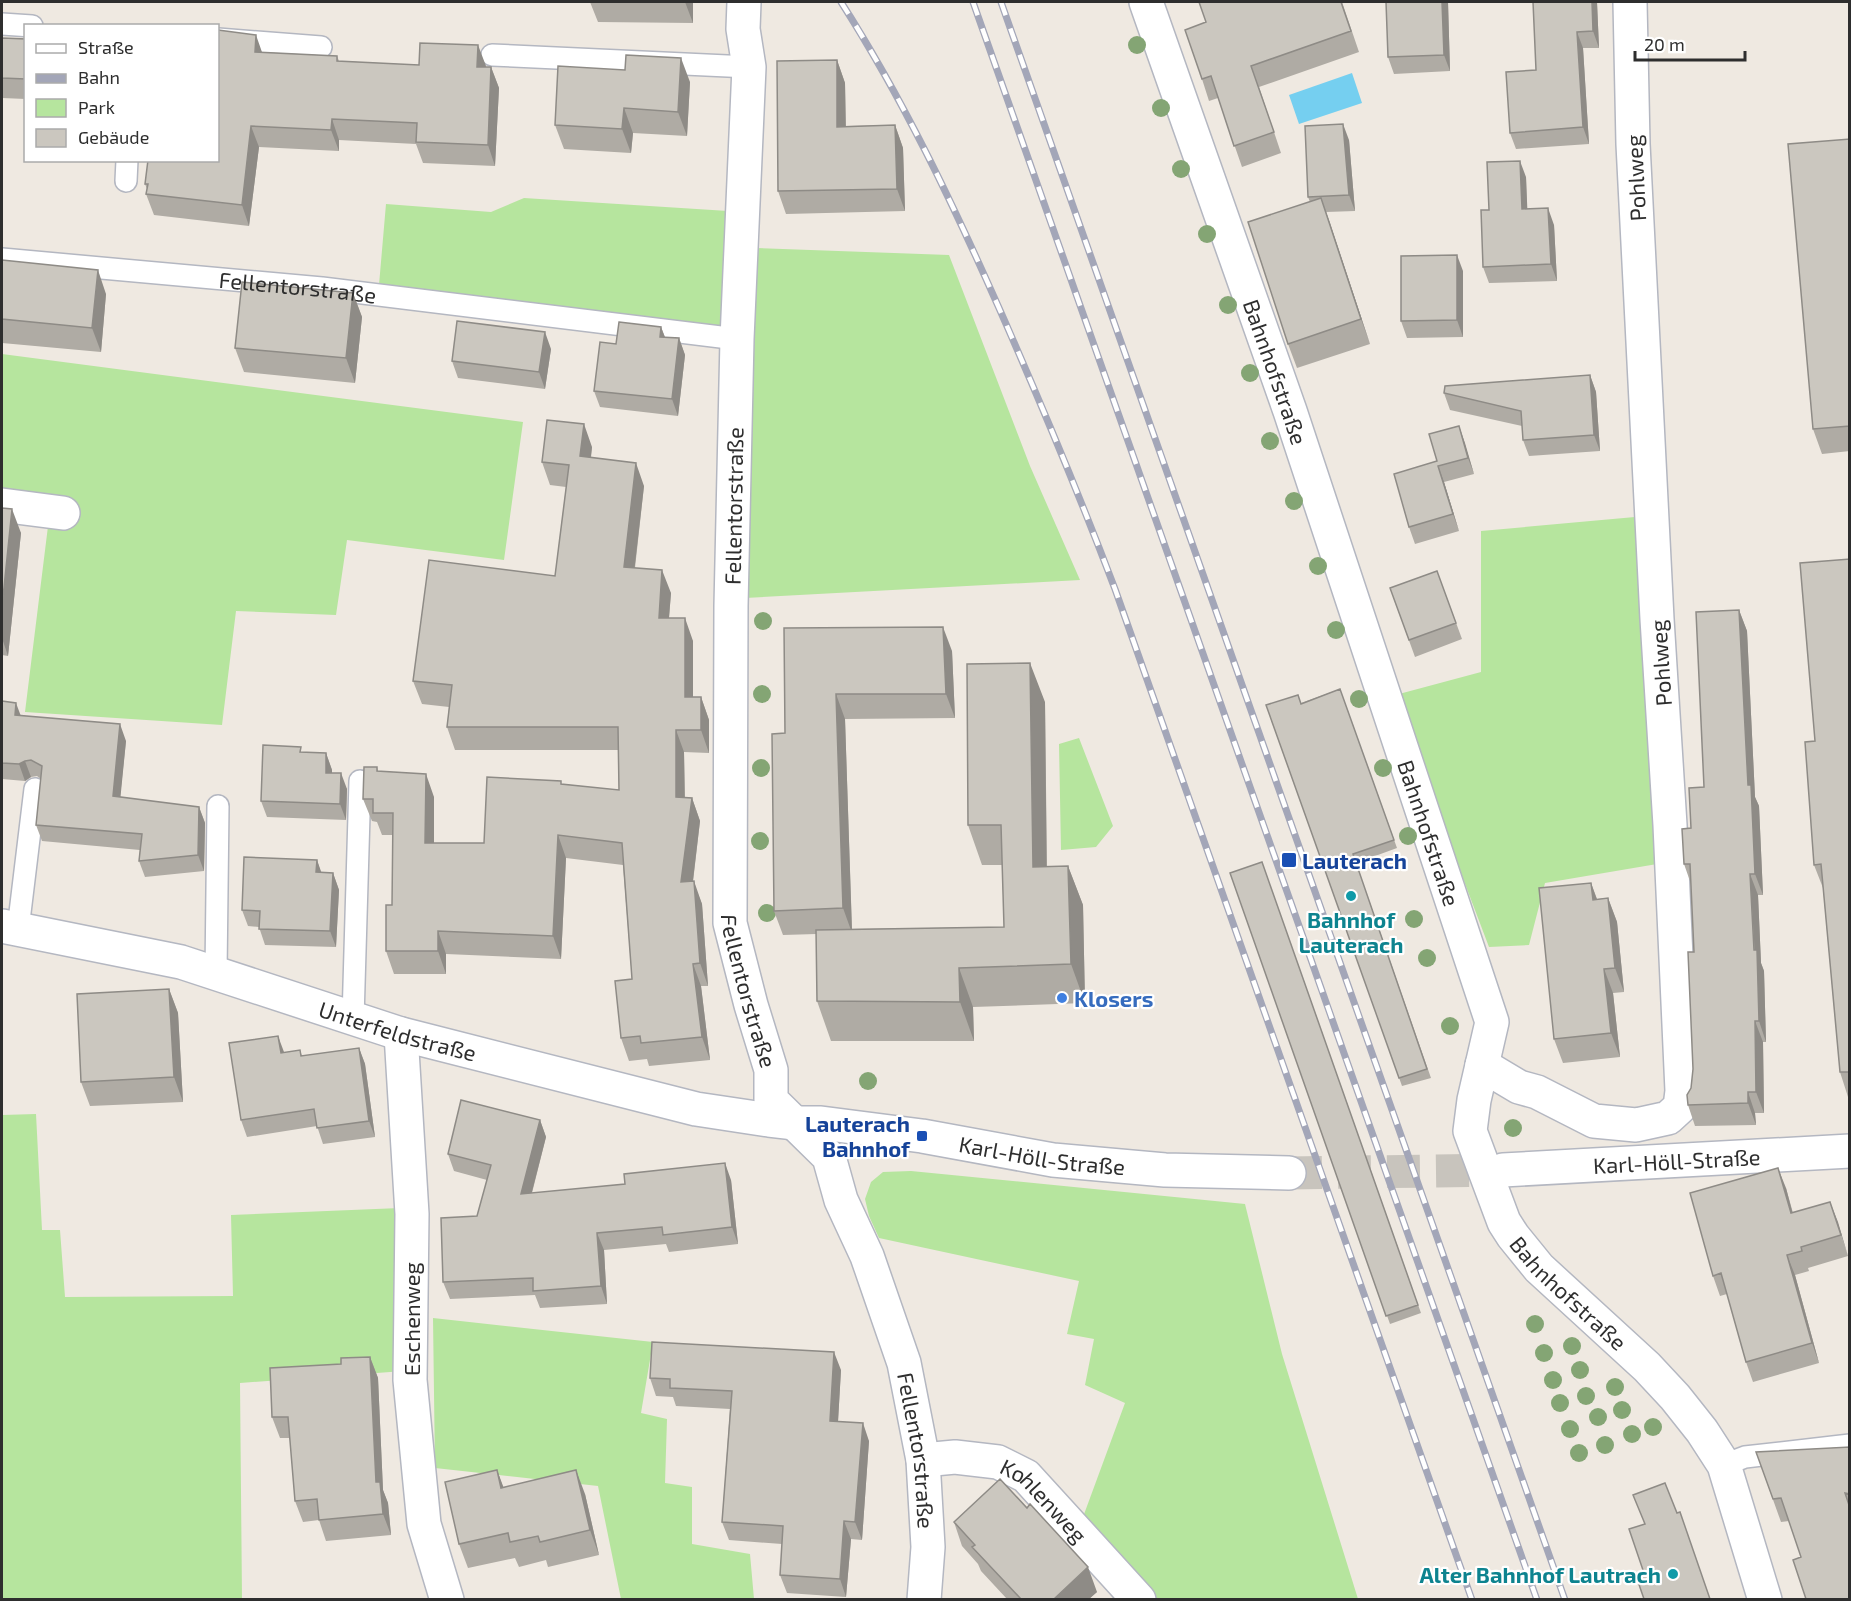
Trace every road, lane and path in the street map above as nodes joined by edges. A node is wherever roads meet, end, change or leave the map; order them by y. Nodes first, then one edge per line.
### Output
1 (744, 2) edge
2 (1146, 2) edge
3 (1630, 2) edge
4 (2, 24) edge
5 (24, 25) edge
6 (219, 39) edge
7 (321, 47) dead end
8 (492, 55) dead end
9 (749, 67) junction
10 (2, 259) edge
11 (736, 339) junction
12 (2, 505) edge
13 (63, 513) dead end
14 (360, 781) dead end
15 (35, 789) dead end
16 (218, 806) dead end
17 (10, 927) edge
18 (216, 973) junction
19 (353, 1019) junction
20 (401, 1034) junction
21 (1482, 1065) junction
22 (795, 1124) junction
23 (1850, 1151) edge
24 (1503, 1170) tunnel mouth
25 (1289, 1173) tunnel mouth
26 (1850, 1445) edge
27 (923, 1460) junction
28 (1724, 1465) junction
29 (447, 1599) edge
30 (924, 1599) edge
31 (1139, 1599) edge
32 (1765, 1599) edge

1 - 9 street, Fellentorstraße
2 - 21 street, Bahnhofstraße
3 - 21 street, Pohlweg
4 - 5 lane
6 - 7 lane
8 - 9 lane
9 - 11 street, Fellentorstraße
10 - 11 lane, Fellentorstraße
11 - 22 street, Fellentorstraße
12 - 13 street
14 - 19 lane
15 - 17 lane
16 - 18 lane
17 - 18 street, Unterfeldstraße
18 - 19 street, Unterfeldstraße
19 - 20 street, Unterfeldstraße
20 - 22 street, Unterfeldstraße
20 - 29 street, Eschenweg
21 - 28 street, Bahnhofstraße
22 - 25 street, Karl-Höll-Straße
22 - 27 street, Fellentorstraße
23 - 24 street, Karl-Höll-Straße
26 - 28 lane
27 - 30 street, Fellentorstraße
27 - 31 street, Kohlenweg
28 - 32 street, Bahnhofstraße

